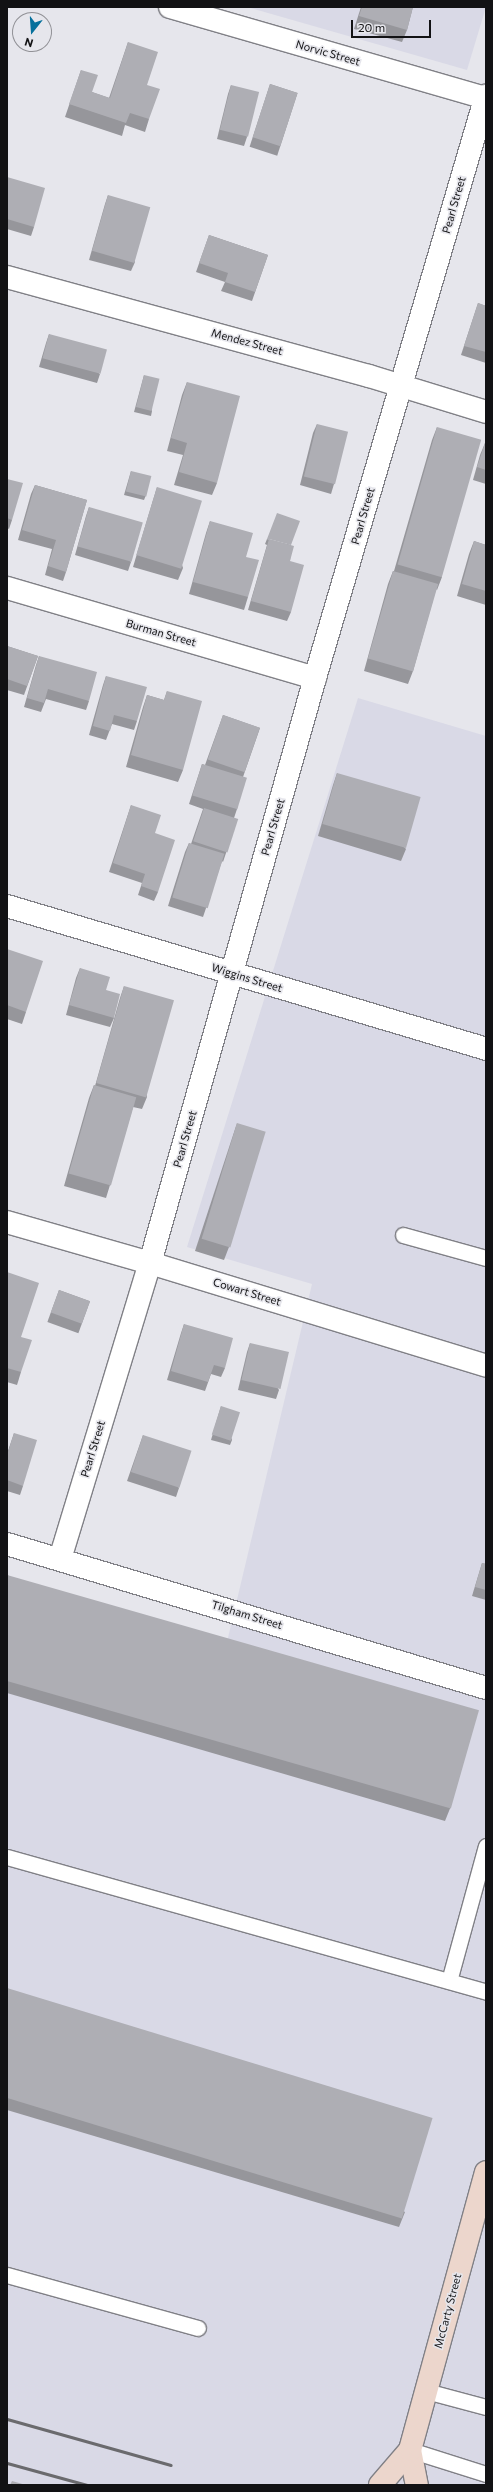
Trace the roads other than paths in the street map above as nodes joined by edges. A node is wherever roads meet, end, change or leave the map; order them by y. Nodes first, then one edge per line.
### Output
1 (170, 7) edge
2 (486, 97) edge
3 (7, 276) edge
4 (402, 386) junction
5 (486, 412) edge
6 (7, 588) edge
7 (315, 678) junction
8 (7, 906) edge
9 (232, 974) junction
10 (486, 1049) edge
11 (7, 1222) edge
12 (403, 1235) dead end
13 (486, 1258) edge
14 (150, 1263) junction
15 (486, 1366) edge
16 (7, 1544) edge
17 (60, 1559) junction
18 (486, 1688) edge
19 (486, 1846) edge
20 (7, 1857) edge
21 (449, 1981) junction
22 (486, 1992) edge
23 (486, 2172) edge
24 (7, 2275) edge
25 (198, 2328) dead end
26 (426, 2391) junction
27 (486, 2407) edge
28 (410, 2450) junction
29 (486, 2474) edge
30 (380, 2485) edge
31 (417, 2485) edge

1 - 2 street, Norvic Street
2 - 4 street, Pearl Street
3 - 4 street, Mendez Street
4 - 5 street, Mendez Street
4 - 7 street, Pearl Street
6 - 7 street, Burman Street
7 - 9 street, Pearl Street
8 - 9 street, Wiggins Street
9 - 10 street, Wiggins Street
9 - 14 street, Pearl Street
11 - 14 street, Cowart Street
12 - 13 lane
14 - 15 street, Cowart Street
14 - 17 street, Pearl Street
16 - 17 street, Tilgham Street
17 - 18 street, Tilgham Street
19 - 21 lane
20 - 21 lane
21 - 22 lane
23 - 26 main road, McCarty Street
24 - 25 lane
26 - 27 lane
26 - 28 main road, McCarty Street
28 - 29 lane
28 - 30 main road, McCarty Street
28 - 31 main road, McCarty Street

